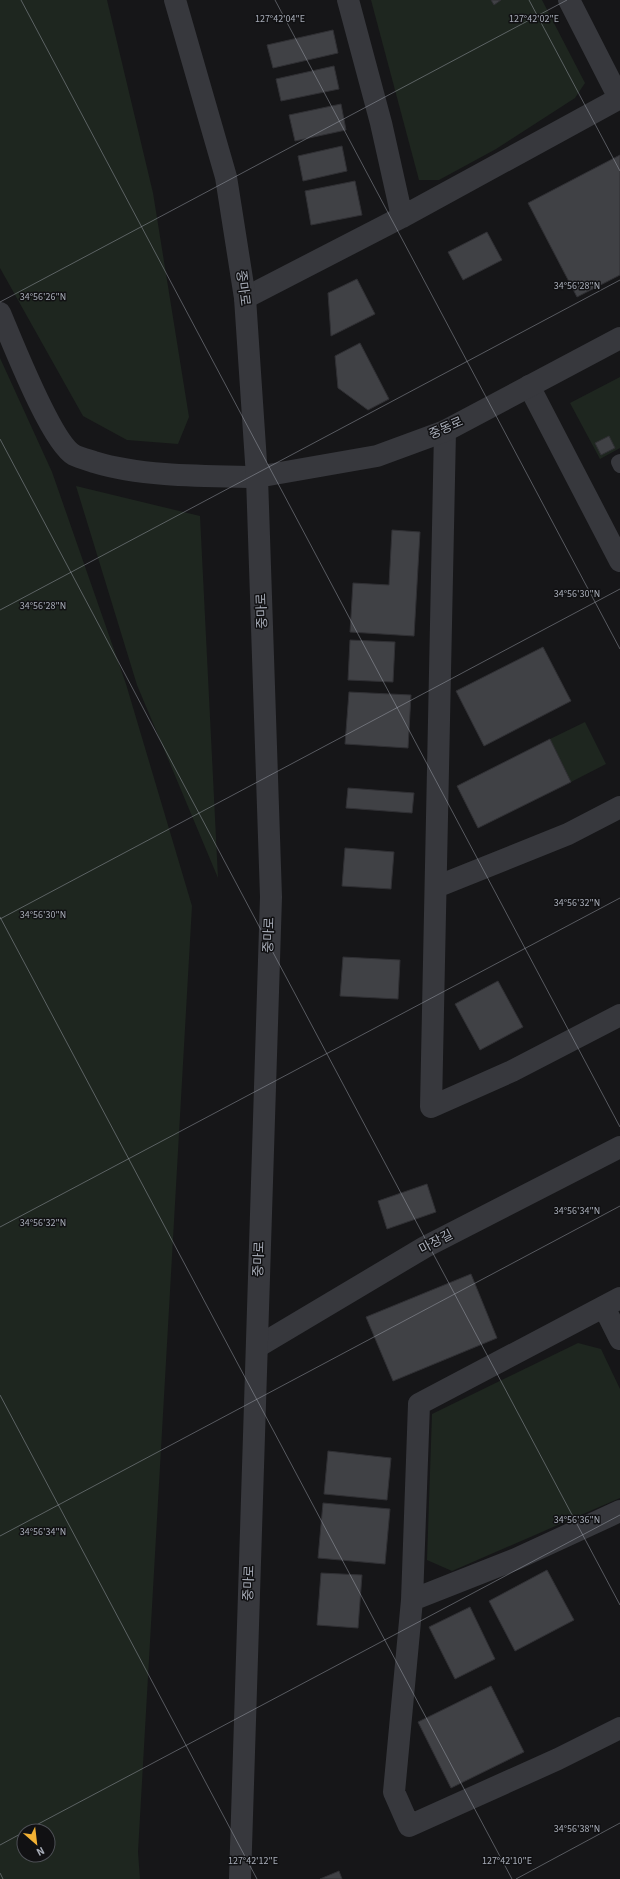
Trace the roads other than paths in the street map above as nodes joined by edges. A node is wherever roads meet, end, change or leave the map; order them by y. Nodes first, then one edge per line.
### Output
1 (175, 0) edge
2 (348, 0) edge
3 (569, 0) edge
4 (619, 98) edge
5 (402, 217) junction
6 (245, 298) junction
7 (0, 313) edge
8 (620, 338) edge
9 (529, 386) junction
10 (445, 431) junction
11 (620, 461) edge
12 (620, 466) edge
13 (257, 477) junction
14 (620, 562) edge
15 (620, 807) edge
16 (436, 887) junction
17 (620, 1015) edge
18 (620, 1147) edge
19 (612, 1303) edge
20 (620, 1339) edge
21 (257, 1347) junction
22 (620, 1511) edge
23 (412, 1600) junction
24 (620, 1728) edge
25 (240, 1879) edge

1 - 6 street, 중마로
2 - 5 street
3 - 4 street
4 - 5 street
5 - 6 street
6 - 13 street, 중마로
7 - 13 street, 중동로
8 - 9 street, 중동로
9 - 10 street, 중동로
9 - 14 street
10 - 13 street, 중동로
10 - 16 street
11 - 12 lane
13 - 21 street, 중마로
15 - 16 street
16 - 17 street
18 - 21 street, 마장길
19 - 20 street
19 - 23 street
21 - 25 street, 중마로
22 - 23 street
23 - 24 street

